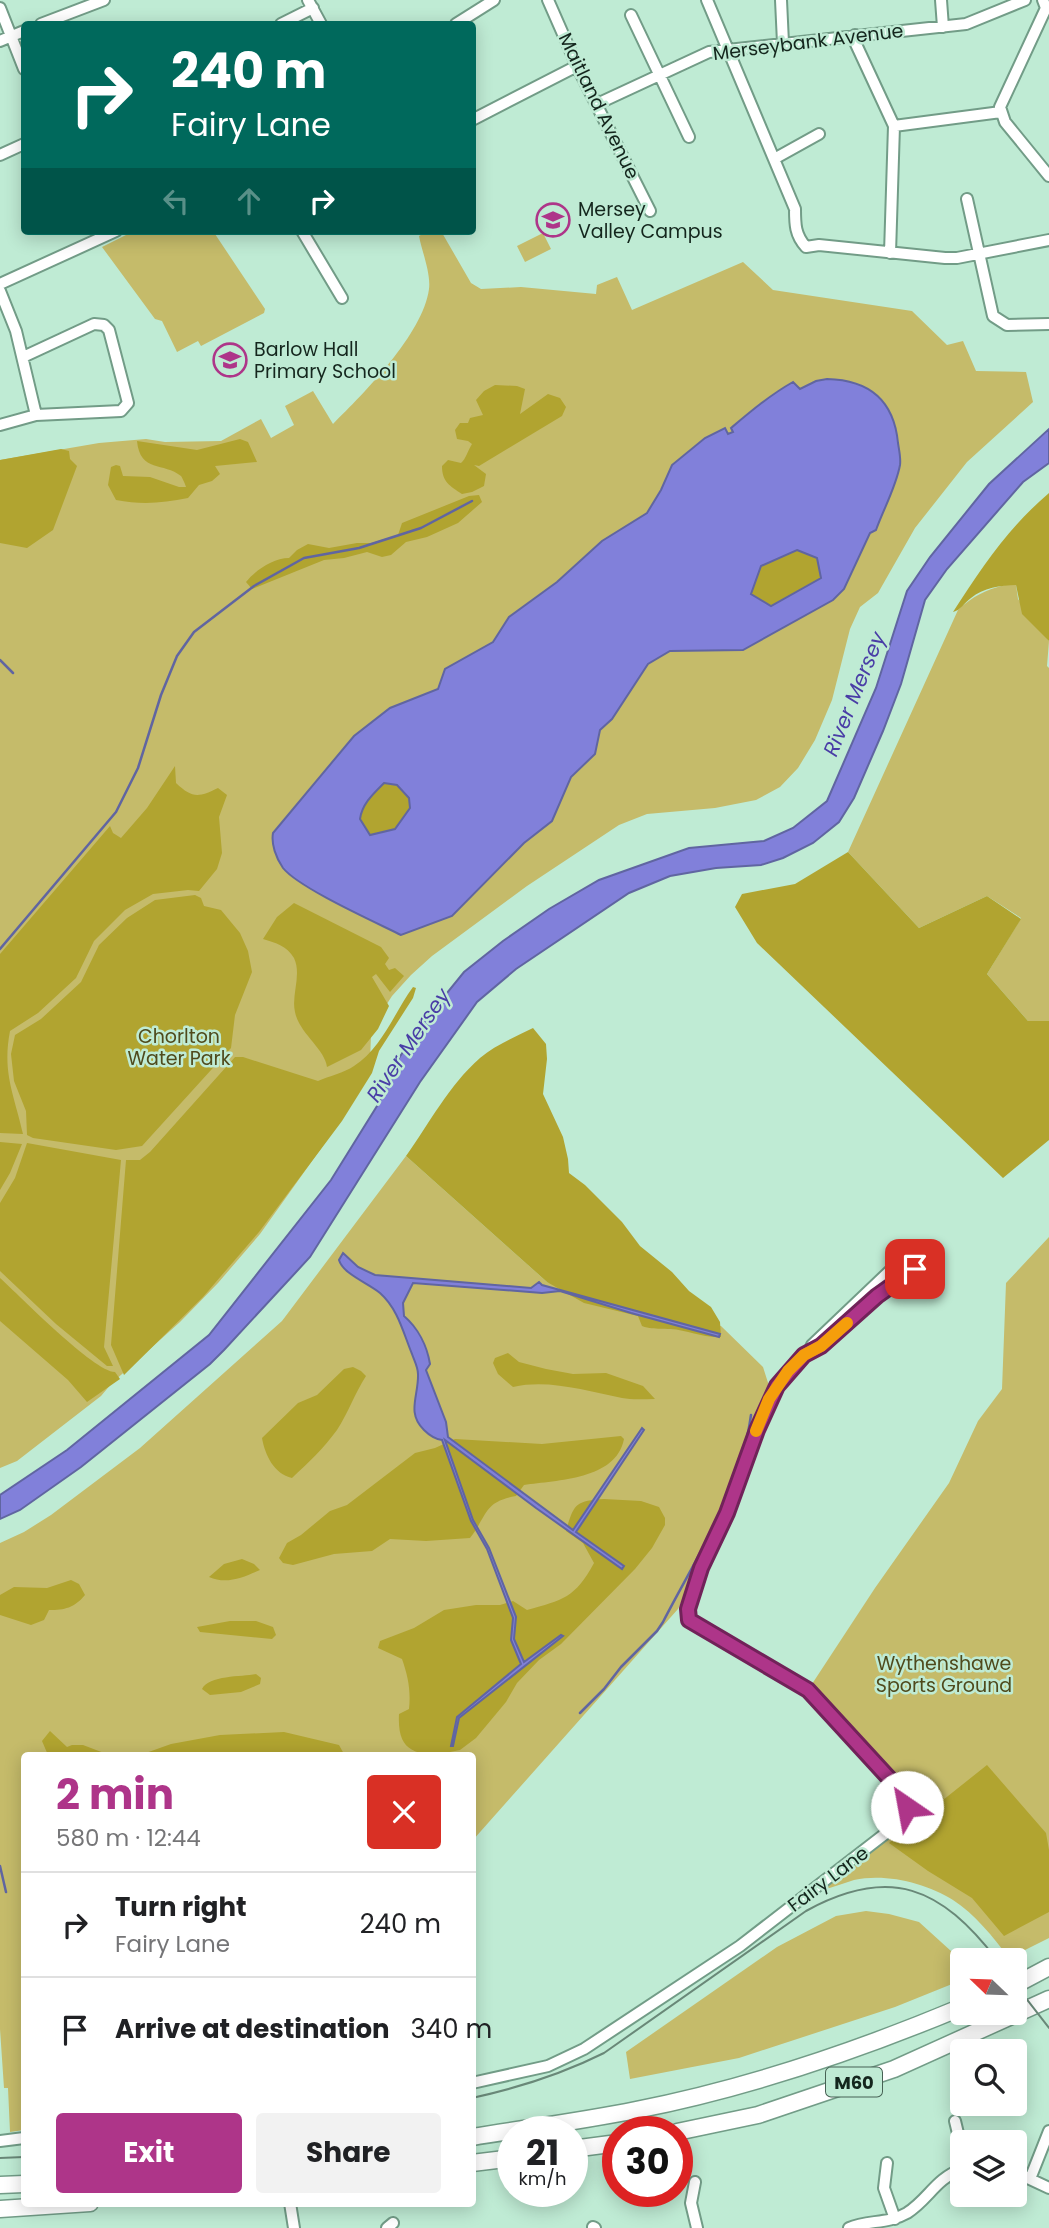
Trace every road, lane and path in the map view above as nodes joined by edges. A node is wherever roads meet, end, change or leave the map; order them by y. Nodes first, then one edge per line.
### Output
1 (104, 0) edge
2 (495, 0) edge
3 (548, 0) edge
4 (707, 0) edge
5 (781, 0) edge
6 (941, 0) edge
7 (1025, 0) edge
8 (1043, 0) edge
9 (310, 4) edge
10 (0, 8) edge
11 (631, 15) dead end
12 (49, 21) edge
13 (285, 21) edge
14 (319, 21) edge
15 (461, 21) edge
16 (943, 27) junction
17 (21, 32) edge
18 (855, 35) junction
19 (12, 36) junction
20 (0, 41) edge
21 (783, 43) junction
22 (727, 50) junction
23 (21, 61) edge
24 (577, 66) junction
25 (661, 75) junction
26 (597, 104) junction
27 (1001, 112) junction
28 (476, 118) edge
29 (894, 126) junction
30 (819, 134) dead end
31 (689, 137) dead end
32 (21, 145) edge
33 (0, 155) edge
34 (774, 159) junction
35 (1048, 171) edge
36 (967, 199) dead end
37 (650, 211) dead end
38 (92, 235) edge
39 (109, 235) edge
40 (304, 235) edge
41 (1049, 240) edge
42 (95, 243) junction
43 (890, 253) junction
44 (978, 254) junction
45 (0, 284) edge
46 (0, 291) edge
47 (342, 298) dead end
48 (1049, 324) edge
49 (23, 357) junction
50 (36, 415) junction
51 (0, 425) edge
52 (915, 1269) dead end
53 (1049, 1967) edge
54 (1027, 1979) edge
55 (1049, 1999) edge
56 (950, 2012) edge
57 (476, 2082) edge
58 (959, 2124) dead end
59 (693, 2129) edge
60 (960, 2130) edge
61 (1049, 2131) edge
62 (476, 2136) edge
63 (21, 2138) edge
64 (0, 2141) edge
65 (497, 2160) edge
66 (476, 2163) edge
67 (882, 2169) dead end
68 (950, 2174) edge
69 (1027, 2178) edge
70 (1030, 2179) junction
71 (21, 2184) edge
72 (0, 2185) edge
73 (1049, 2188) edge
74 (30, 2207) edge
75 (291, 2207) edge
76 (692, 2207) edge
77 (0, 2209) edge
78 (895, 2219) junction
79 (294, 2225) edge
80 (697, 2228) edge
81 (849, 2228) edge

1 - 12 street
2 - 15 street
3 - 24 street, Maitland Avenue
4 - 22 street
5 - 21 street
6 - 16 street
7 - 16 street, Merseybank Avenue
8 - 27 street
9 - 13 street
9 - 14 street
10 - 19 street
11 - 25 street
16 - 18 street, Merseybank Avenue
17 - 19 street
18 - 21 street, Merseybank Avenue
18 - 29 street
19 - 20 street
19 - 23 street
21 - 22 street, Merseybank Avenue
22 - 25 street, Merseybank Avenue
22 - 34 street
24 - 26 street, Maitland Avenue
24 - 28 street
25 - 26 street, Merseybank Avenue
25 - 31 street
26 - 37 street, Maitland Avenue
27 - 29 street
27 - 35 street
29 - 43 street
30 - 34 street
32 - 33 street
34 - 43 street
36 - 44 street
38 - 42 street
39 - 42 street
40 - 47 street
41 - 44 street
42 - 45 street
43 - 44 street
44 - 48 street
46 - 49 street
49 - 50 street
49 - 50 street
50 - 51 street
52 - 57 street, Fairy Lane
53 - 54 highway
55 - 59 highway, M60
56 - 62 highway, M60
58 - 60 street
61 - 70 street
63 - 64 street
65 - 66 highway
67 - 78 street
68 - 78 street
69 - 70 street
70 - 73 street
71 - 72 highway
74 - 77 highway
75 - 79 street
76 - 80 street
78 - 81 street

